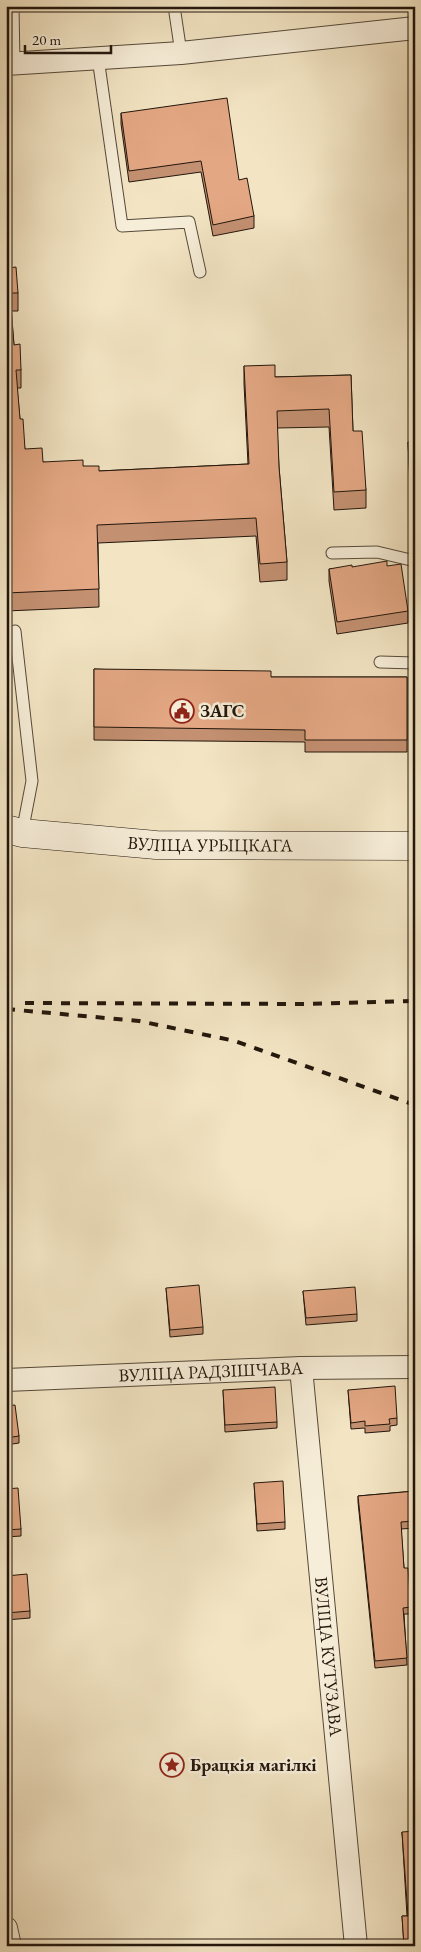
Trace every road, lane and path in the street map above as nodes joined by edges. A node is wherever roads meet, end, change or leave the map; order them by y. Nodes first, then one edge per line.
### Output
1 (13, 6) edge
2 (174, 6) edge
3 (415, 28) edge
4 (181, 53) junction
5 (98, 58) junction
6 (10, 64) edge
7 (200, 272) dead end
8 (332, 553) dead end
9 (415, 561) edge
10 (15, 631) dead end
11 (380, 662) dead end
12 (415, 663) edge
13 (14, 831) edge
14 (415, 846) edge
15 (415, 1367) edge
16 (301, 1368) junction
17 (6, 1380) edge
18 (6, 1928) edge
19 (10, 1946) edge
20 (356, 1946) edge

1 - 6 lane
2 - 4 lane
3 - 4 street
4 - 5 street
5 - 6 street
5 - 7 lane
8 - 9 lane
10 - 13 lane
11 - 12 lane
13 - 14 main road, ВУЛІЦА УРЫЦКАГА
15 - 16 street, ВУЛІЦА РАДЗІШЧАВА
16 - 17 street, ВУЛІЦА РАДЗІШЧАВА
16 - 20 street, ВУЛІЦА КУТУЗАВА
18 - 19 street

